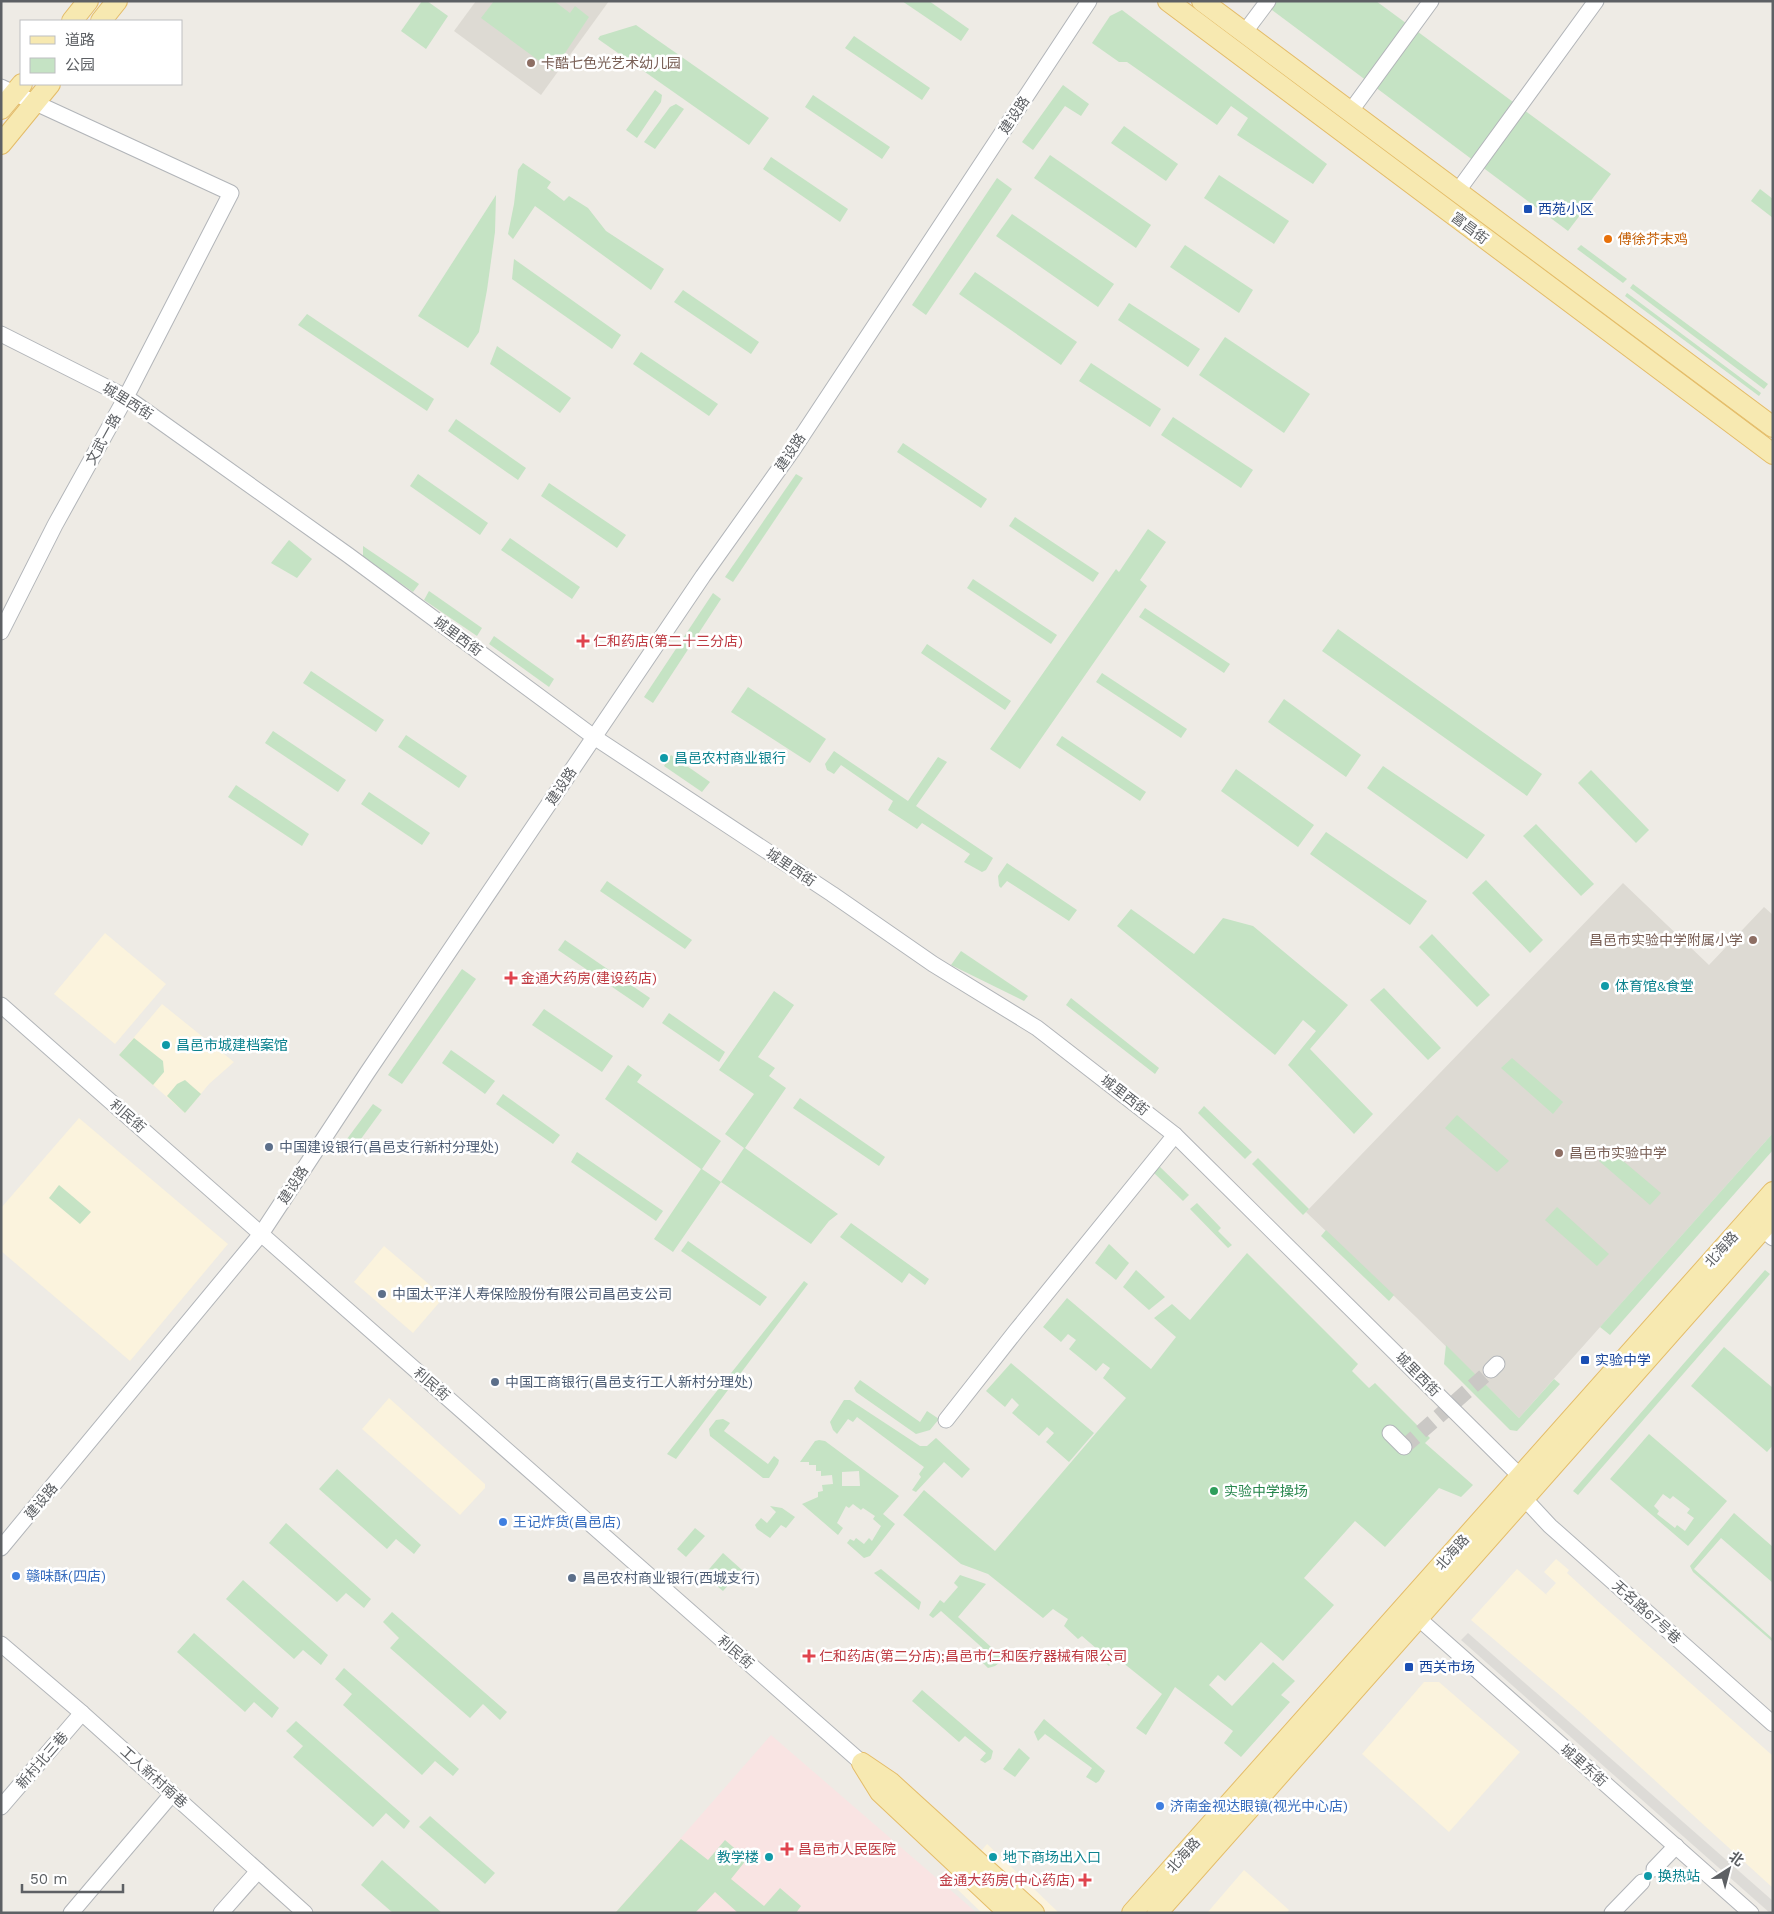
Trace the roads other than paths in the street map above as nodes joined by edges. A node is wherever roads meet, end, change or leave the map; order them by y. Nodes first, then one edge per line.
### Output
1 (88, 1) edge
2 (117, 1) edge
3 (1089, 1) edge
4 (1168, 1) edge
5 (1202, 1) edge
6 (1268, 1) edge
7 (1431, 1) edge
8 (1596, 1) edge
9 (73, 20) edge
10 (102, 20) edge
11 (1244, 33) junction
12 (49, 85) edge
13 (9, 93) edge
14 (36, 102) junction
15 (1350, 112) junction
16 (1, 144) edge
17 (1457, 192) junction
18 (1, 334) edge
19 (126, 397) junction
20 (1773, 427) edge
21 (1773, 454) edge
22 (1, 632) edge
23 (594, 737) junction
24 (1, 1005) edge
25 (1175, 1135) junction
26 (1773, 1192) edge
27 (1764, 1226) edge
28 (261, 1234) junction
29 (946, 1420) dead end
30 (1390, 1433) dead end
31 (1404, 1447) dead end
32 (1520, 1476) junction
33 (1524, 1498) junction
34 (1, 1548) edge
35 (1418, 1618) junction
36 (1, 1644) edge
37 (82, 1713) junction
38 (1773, 1724) edge
39 (862, 1763) junction
40 (172, 1794) junction
41 (1, 1807) edge
42 (1676, 1846) junction
43 (1654, 1869) dead end
44 (258, 1871) junction
45 (1642, 1882) dead end
46 (71, 1913) edge
47 (221, 1913) edge
48 (305, 1913) edge
49 (1010, 1913) edge
50 (1034, 1913) edge
51 (1132, 1913) edge
52 (1157, 1913) edge
53 (1612, 1913) edge
54 (1751, 1913) edge

1 - 9 main road
2 - 10 main road
3 - 23 street, 建设路
4 - 21 main road, 富昌街
5 - 11 main road, 富昌街
6 - 11 street
7 - 15 street
8 - 17 street
11 - 15 main road, 富昌街
12 - 14 main road
13 - 14 street
14 - 16 main road
14 - 19 street, 文武一路
15 - 17 main road, 富昌街
17 - 20 main road, 富昌街
18 - 19 street, 城里西街
19 - 22 street, 文武一路
19 - 23 street, 城里西街
23 - 25 street, 城里西街
23 - 28 street, 建设路
24 - 28 street, 利民街
25 - 29 street
25 - 32 street, 城里西街
26 - 27 main road, 北海路
27 - 32 main road, 北海路
27 - 33 main road, 北海路
28 - 34 street, 建设路
28 - 39 street, 利民街
30 - 31 street
32 - 51 main road, 北海路
33 - 35 main road, 北海路
33 - 38 street, 无名路67号巷
35 - 42 street, 城里东街
35 - 52 main road, 北海路
36 - 37 street, 工人新村南巷
37 - 40 street, 工人新村南巷
37 - 41 street, 新村北三巷
39 - 49 main road, 利民街
39 - 50 main road, 利民街
40 - 44 street, 工人新村南巷
40 - 46 street
42 - 43 street
42 - 54 street, 城里东街
44 - 47 street
44 - 48 street, 工人新村南巷
45 - 53 street

